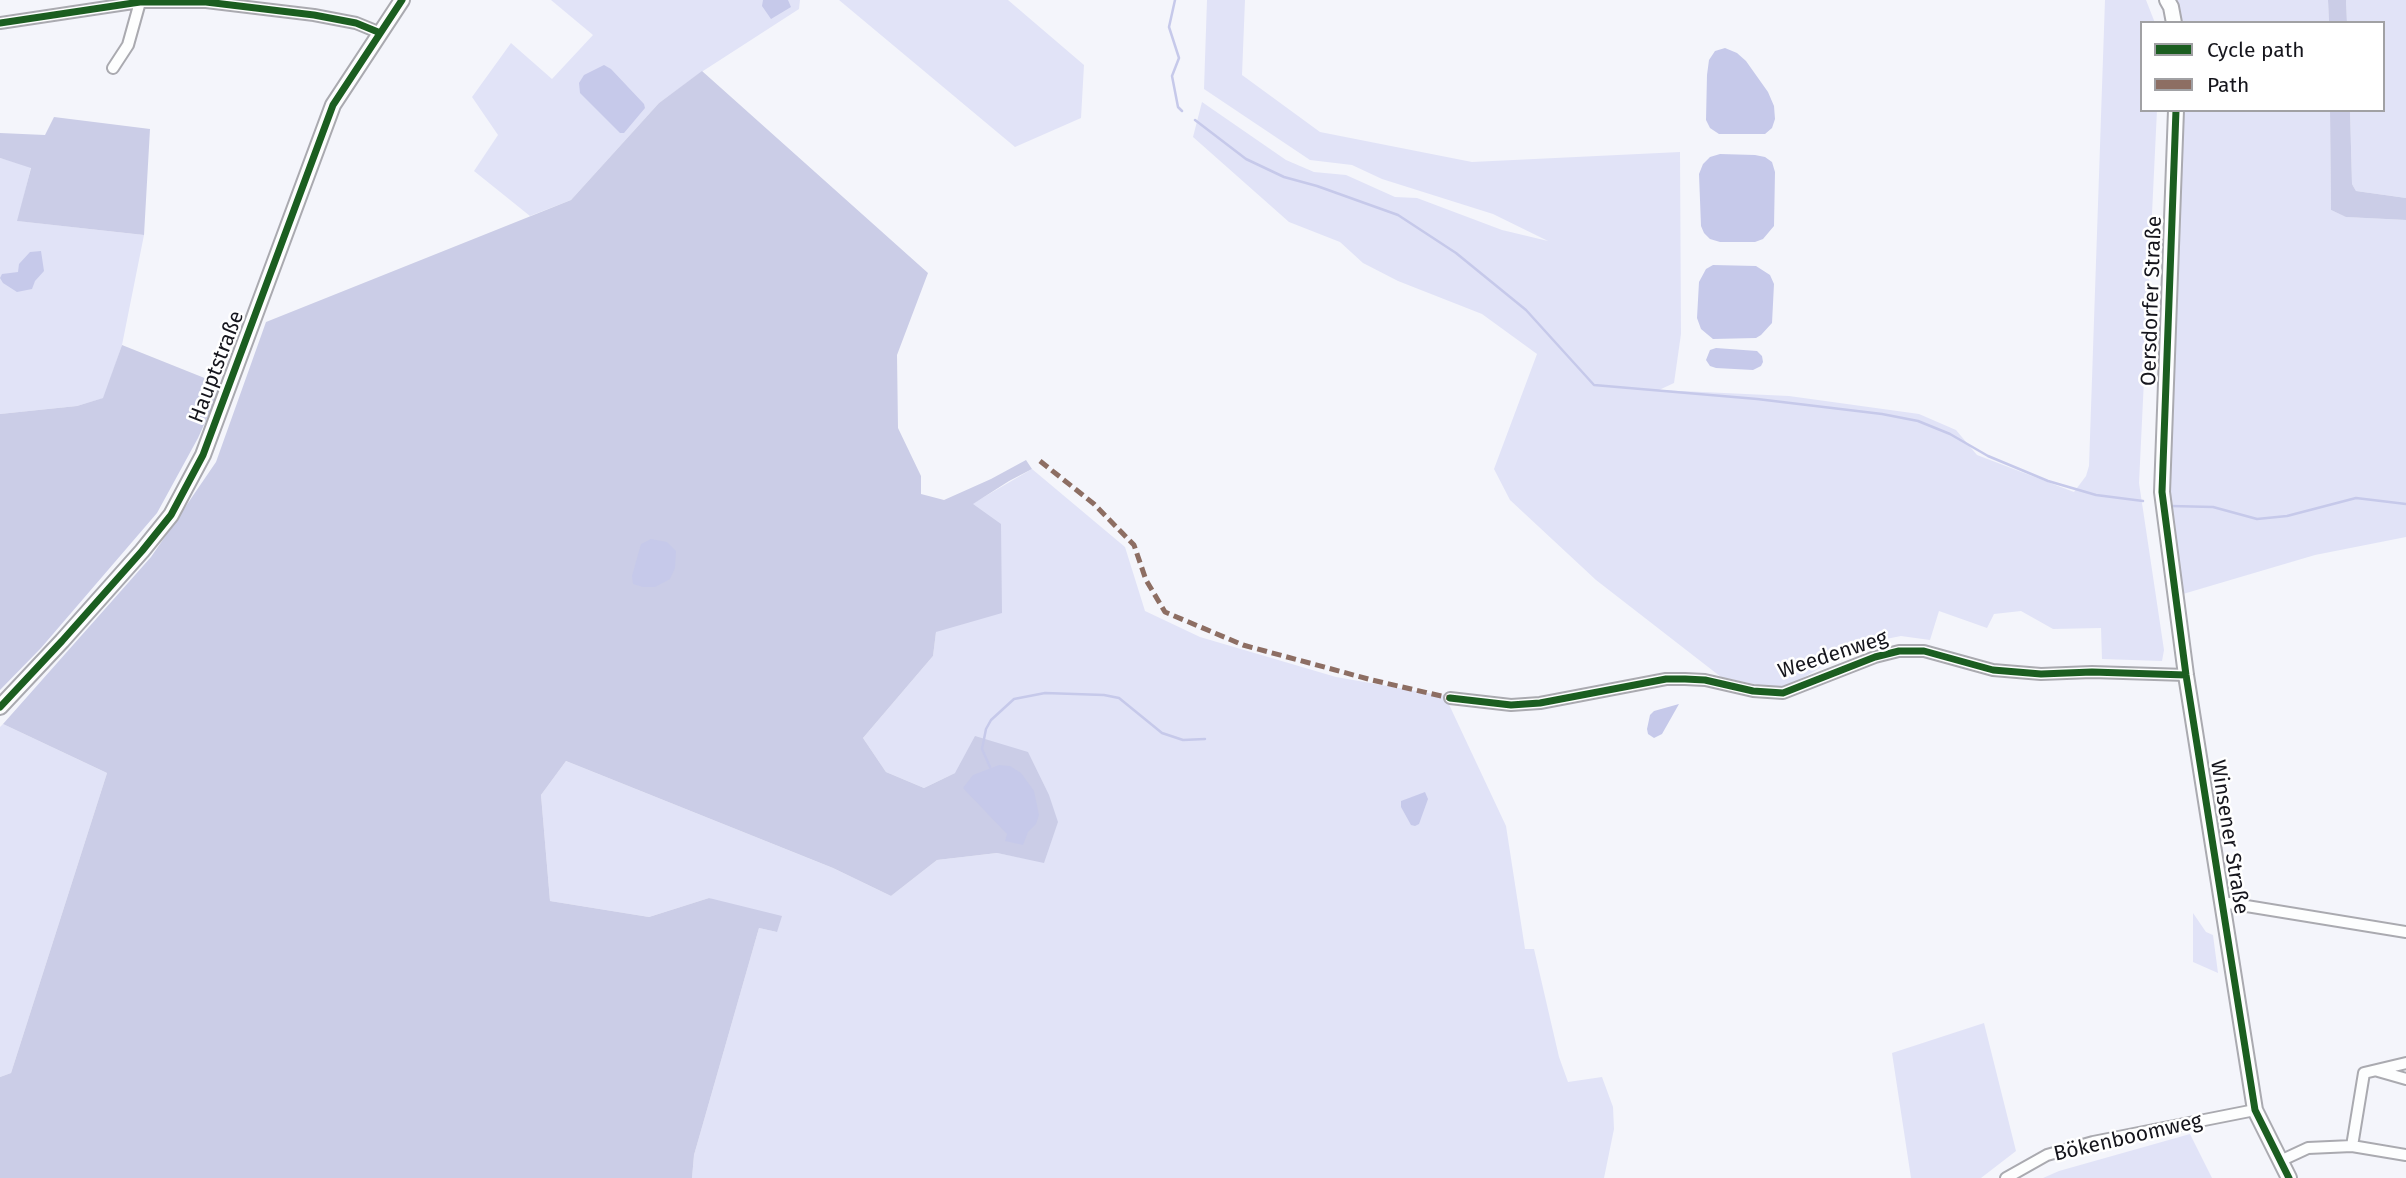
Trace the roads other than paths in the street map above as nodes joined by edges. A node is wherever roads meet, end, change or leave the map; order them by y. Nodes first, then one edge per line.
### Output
1 (402, 0) edge
2 (2167, 0) edge
3 (140, 2) junction
4 (2173, 21) edge
5 (0, 23) edge
6 (378, 32) junction
7 (113, 68) dead end
8 (2176, 112) edge
9 (2162, 492) joint
10 (2186, 675) junction
11 (1450, 698) dead end
12 (0, 707) edge
13 (2222, 902) junction
14 (2406, 932) edge
15 (2406, 1063) edge
16 (2375, 1070) junction
17 (2406, 1079) edge
18 (2255, 1110) junction
19 (2352, 1146) junction
20 (2406, 1155) edge
21 (2280, 1161) junction
22 (2006, 1178) edge
23 (2290, 1178) edge

1 - 6 street, Hauptstraße
2 - 4 street
3 - 5 street
3 - 6 street
3 - 7 street
6 - 12 street, Hauptstraße
8 - 9 street, Oersdorfer Straße
9 - 10 street, Winsener Straße
10 - 11 street, Weedenweg
10 - 13 street, Winsener Straße
13 - 14 street
13 - 18 street, Winsener Straße
15 - 16 street
16 - 17 street
16 - 19 street
18 - 21 street, Winsener Straße
18 - 22 street, Bökenboomweg
19 - 20 street
19 - 21 street
21 - 23 street, Winsener Straße

